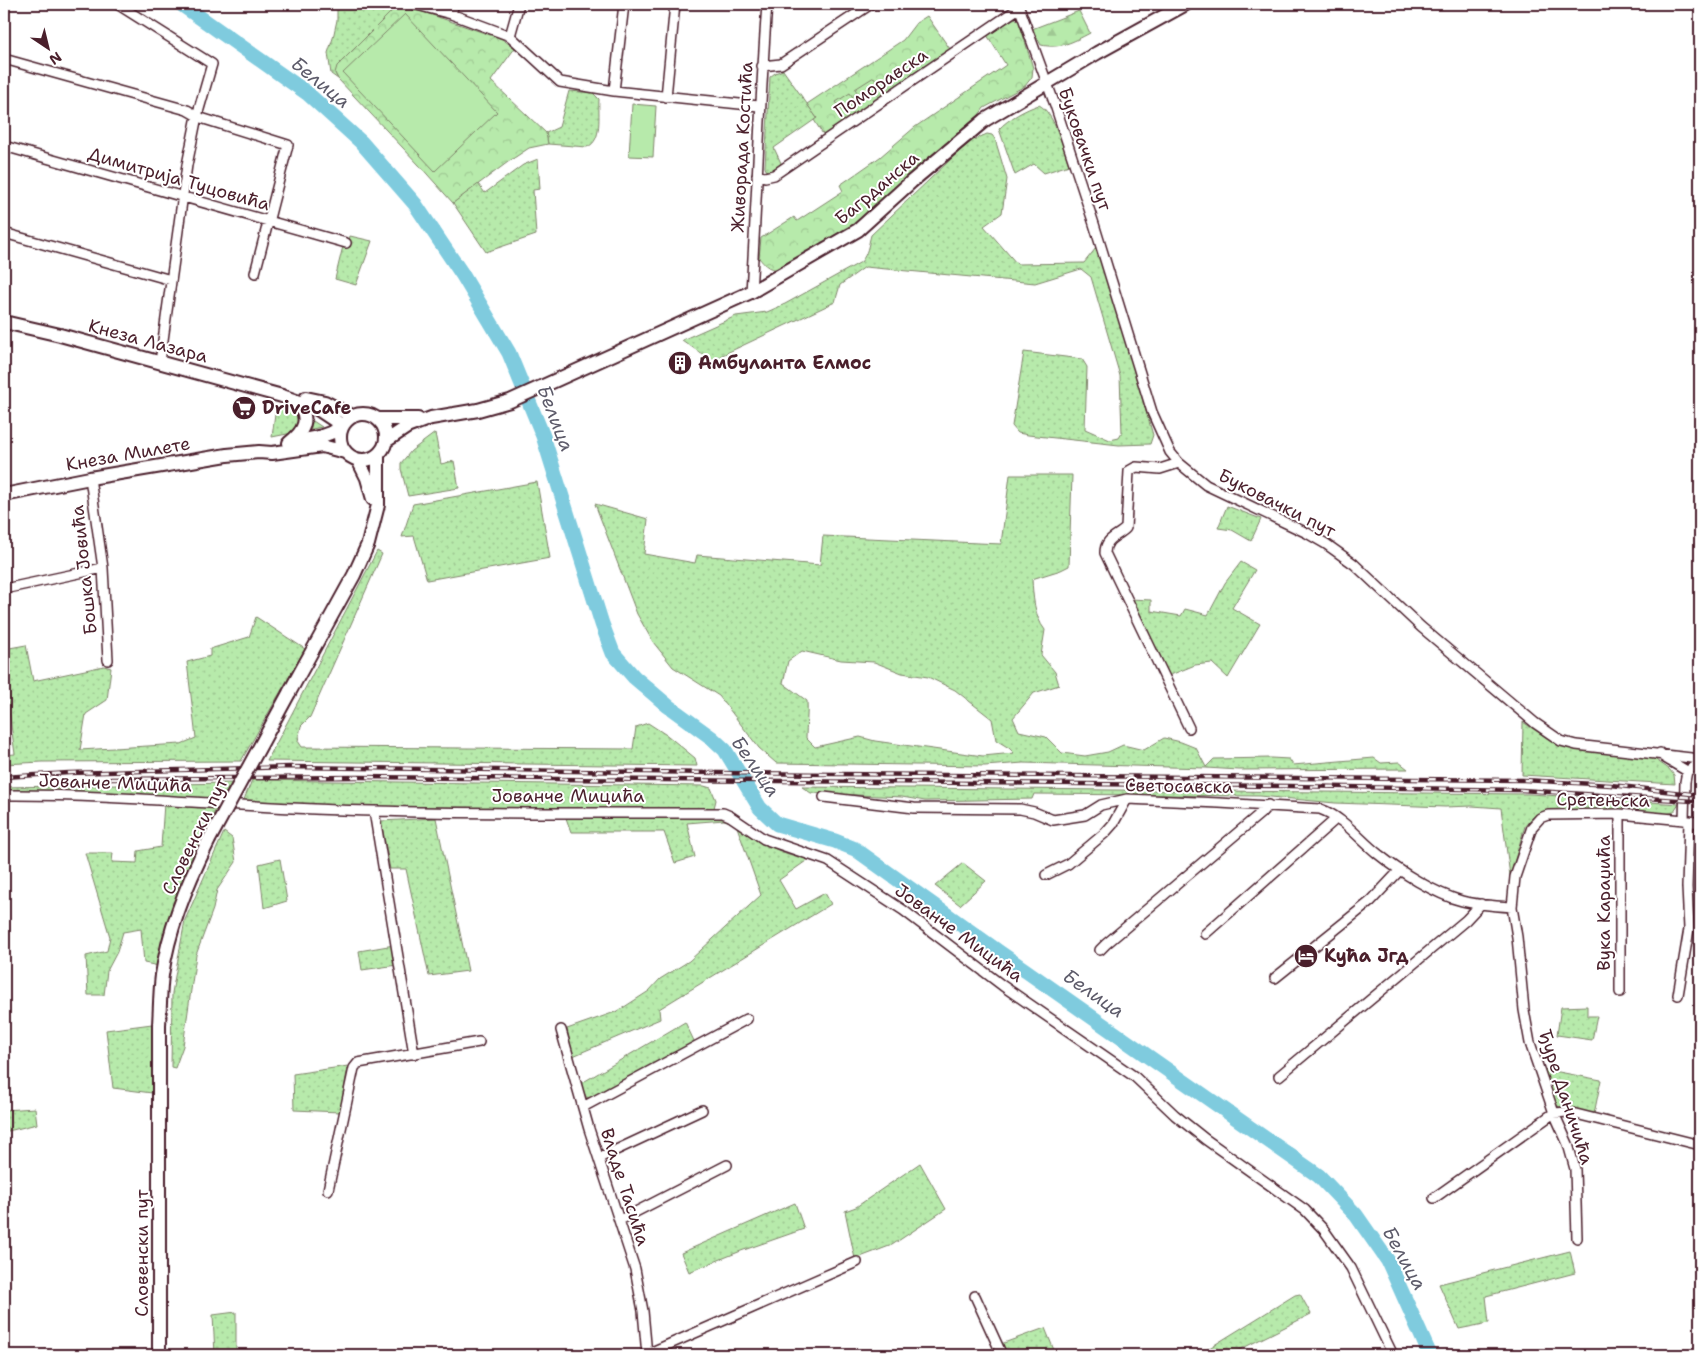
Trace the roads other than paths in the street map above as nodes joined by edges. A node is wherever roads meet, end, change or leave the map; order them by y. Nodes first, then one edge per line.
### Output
1 (117, 4) edge
2 (413, 4) edge
3 (454, 4) edge
4 (519, 4) edge
5 (624, 4) edge
6 (675, 4) edge
7 (766, 4) edge
8 (871, 4) edge
9 (1186, 4) edge
10 (1019, 6) edge
11 (451, 14) junction
12 (510, 36) junction
13 (4, 59) edge
14 (762, 66) junction
15 (1046, 84) junction
16 (614, 91) junction
17 (666, 96) junction
18 (759, 106) junction
19 (197, 116) junction
20 (4, 146) edge
21 (757, 175) junction
22 (182, 198) junction
23 (269, 221) junction
24 (4, 233) edge
25 (346, 244) dead end
26 (255, 273) dead end
27 (171, 280) junction
28 (751, 292) junction
29 (4, 322) edge
30 (160, 362) junction
31 (282, 396) junction
32 (298, 402) junction
33 (352, 416) junction
34 (431, 418) junction
35 (378, 419) junction
36 (342, 427) junction
37 (386, 441) junction
38 (289, 443) junction
39 (259, 452) junction
40 (345, 452) junction
41 (378, 455) junction
42 (358, 460) junction
43 (1179, 463) junction
44 (90, 478) junction
45 (4, 495) edge
46 (375, 512) junction
47 (103, 568) junction
48 (4, 589) edge
49 (108, 660) dead end
50 (1189, 728) dead end
51 (1660, 753) junction
52 (1700, 758) edge
53 (1700, 764) edge
54 (1687, 771) junction
55 (4, 795) edge
56 (824, 797) dead end
57 (1127, 799) junction
58 (1268, 805) junction
59 (374, 811) junction
60 (1620, 814) junction
61 (1337, 818) junction
62 (1687, 821) junction
63 (1700, 823) edge
64 (1400, 870) junction
65 (1046, 875) dead end
66 (1480, 904) junction
67 (1512, 907) junction
68 (1205, 934) dead end
69 (1100, 950) dead end
70 (1275, 978) dead end
71 (1620, 992) dead end
72 (1678, 995) dead end
73 (746, 1019) dead end
74 (561, 1030) dead end
75 (479, 1042) dead end
76 (414, 1054) junction
77 (1279, 1076) dead end
78 (583, 1107) junction
79 (702, 1110) dead end
80 (1554, 1113) junction
81 (1700, 1144) edge
82 (599, 1158) junction
83 (727, 1165) dead end
84 (328, 1190) dead end
85 (1434, 1198) dead end
86 (620, 1220) junction
87 (1577, 1238) dead end
88 (857, 1262) dead end
89 (975, 1296) dead end
90 (159, 1355) edge
91 (647, 1355) edge
92 (1002, 1355) edge
93 (1393, 1355) edge

1 - 19 street
2 - 11 street
3 - 11 street
4 - 12 street
5 - 16 street
6 - 17 street
7 - 14 street, Живорада Костића
8 - 14 street
9 - 15 main road, Багрданска
10 - 15 street, Буковачки пут
10 - 21 street, Поморавска
11 - 12 street
12 - 16 street
13 - 19 street
14 - 18 street, Живорада Костића
15 - 28 main road, Багрданска
15 - 43 street, Буковачки пут
16 - 17 street
17 - 18 street
18 - 21 street, Живорада Костића
19 - 22 street
19 - 23 street
20 - 22 street, Димитрија Туцовића
21 - 28 street, Живорада Костића
22 - 23 street, Димитрија Туцовића
22 - 27 street
23 - 25 street, Димитрија Туцовића
23 - 26 street
24 - 27 street
27 - 30 street
28 - 34 main road, Багрданска
29 - 30 main road, Кнеза Лазара
30 - 31 main road, Кнеза Лазара
31 - 32 main road, Кнеза Лазара
31 - 33 main road, Кнеза Лазара
32 - 36 main road, Кнеза Лазара
32 - 38 main road
33 - 35 main road
33 - 36 main road
34 - 35 main road
34 - 37 main road
35 - 37 main road
36 - 38 main road, Кнеза Милете
36 - 40 main road
37 - 41 main road
38 - 39 main road, Кнеза Милете
39 - 40 main road, Кнеза Милете
39 - 44 main road, Кнеза Милете
40 - 42 main road
41 - 42 main road
41 - 46 main road, Словенски пут
42 - 46 main road
43 - 50 street
43 - 51 street, Буковачки пут
44 - 45 main road, Кнеза Милете
44 - 47 street, Бошка Јовића
46 - 90 main road, Словенски пут, bridge
47 - 48 street
47 - 49 street, Бошка Јовића
51 - 52 street, Буковачки пут
51 - 54 street
53 - 54 street
54 - 62 street
55 - 59 street, Јованче Мицића
56 - 57 street, Светосавска
57 - 58 street, Светосавска
57 - 65 street
58 - 61 street, Светосавска
58 - 69 street
59 - 76 street
59 - 93 street, Јованче Мицића
60 - 62 street, Сретењска
60 - 67 street, Сретењска
60 - 71 street, Вука Караџића
61 - 64 street, Светосавска
61 - 68 street
62 - 63 street, Сретењска
62 - 72 street
64 - 66 street, Светосавска
64 - 70 street
66 - 67 street, Светосавска
66 - 77 street
67 - 80 street, Ђуре Даничића
73 - 78 street
74 - 78 street, Владе Тасића
75 - 76 street
76 - 84 street
78 - 82 street, Владе Тасића
79 - 82 street
80 - 81 street
80 - 85 street
80 - 87 street, Ђуре Даничића
82 - 86 street, Владе Тасића
83 - 86 street
86 - 91 street, Владе Тасића
88 - 91 street
89 - 92 street

